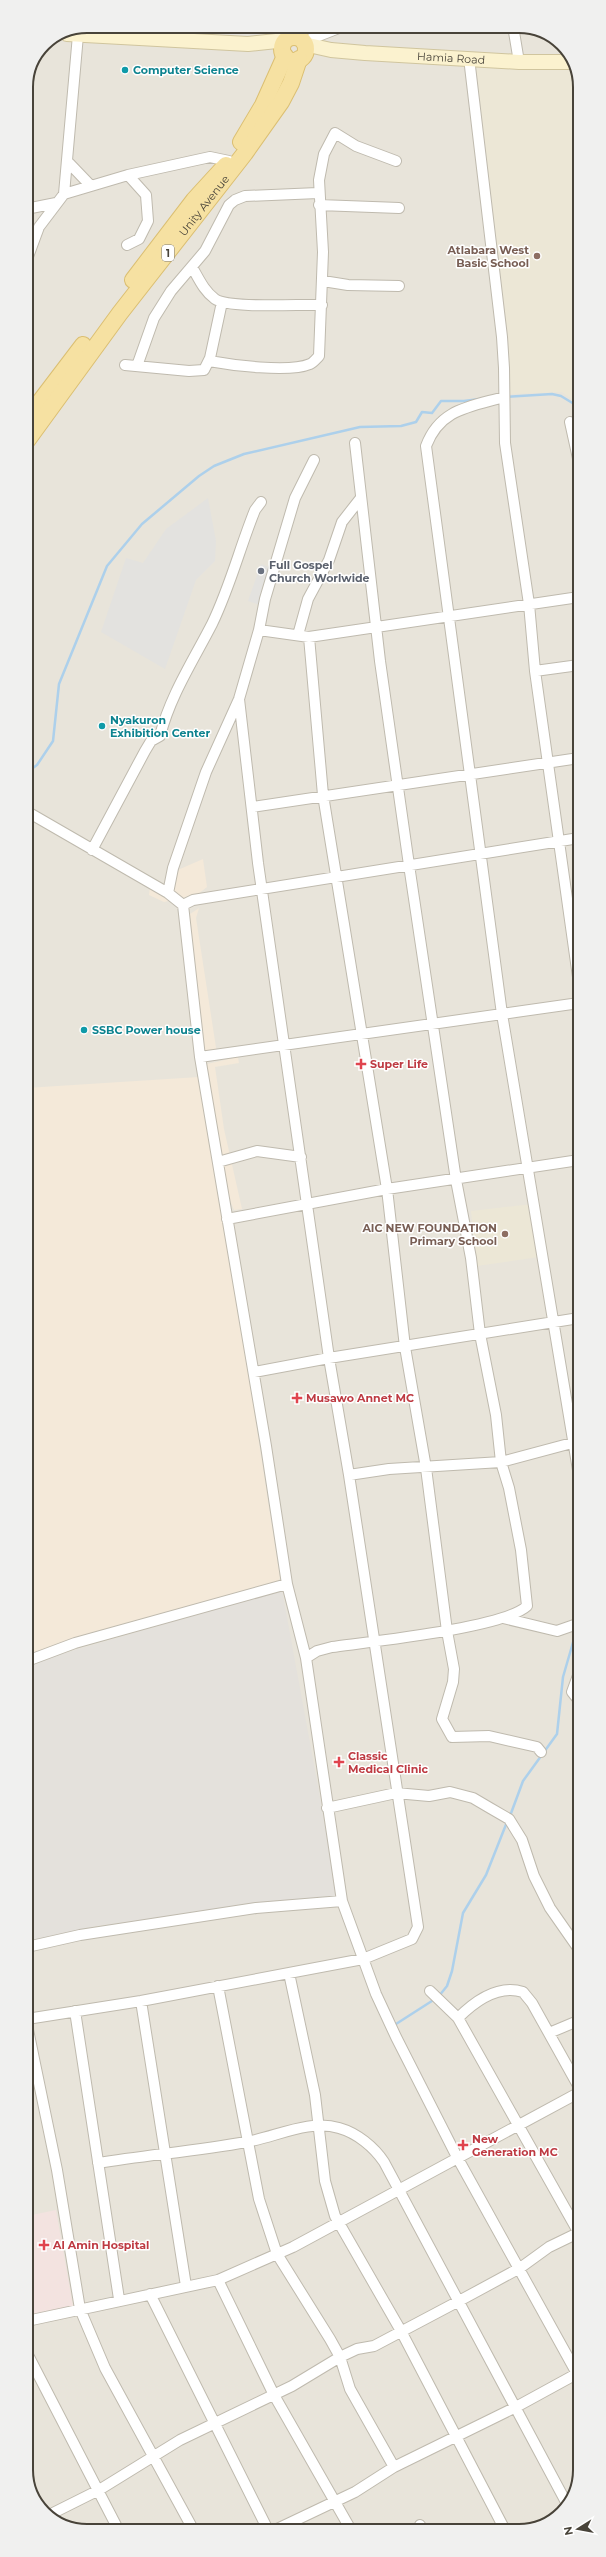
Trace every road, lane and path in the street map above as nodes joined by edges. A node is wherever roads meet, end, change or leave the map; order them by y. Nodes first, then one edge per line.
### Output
1 (325, 33) edge
2 (514, 33) edge
3 (73, 34) edge
4 (76, 34) edge
5 (295, 44) edge
6 (469, 58) junction
7 (519, 62) junction
8 (567, 62) edge
9 (67, 161) junction
10 (229, 161) junction
11 (396, 161) dead end
12 (128, 175) junction
13 (91, 186) junction
14 (318, 193) junction
15 (64, 194) junction
16 (56, 202) junction
17 (319, 204) junction
18 (33, 207) edge
19 (398, 208) dead end
20 (33, 243) edge
21 (127, 245) dead end
22 (192, 267) junction
23 (322, 281) junction
24 (399, 286) dead end
25 (222, 302) junction
26 (322, 305) junction
27 (209, 361) junction
28 (126, 366) dead end
29 (137, 366) junction
30 (504, 393) junction
31 (33, 418) edge
32 (33, 418) edge
33 (570, 422) dead end
34 (573, 436) edge
35 (355, 443) dead end
36 (314, 460) dead end
37 (360, 498) junction
38 (261, 502) dead end
39 (573, 598) edge
40 (529, 604) junction
41 (449, 616) junction
42 (376, 628) junction
43 (259, 630) junction
44 (304, 636) junction
45 (573, 666) edge
46 (535, 671) junction
47 (239, 699) junction
48 (573, 759) edge
49 (548, 763) junction
50 (471, 775) junction
51 (399, 784) junction
52 (323, 795) junction
53 (252, 807) junction
54 (33, 815) edge
55 (573, 839) edge
56 (558, 842) junction
57 (92, 850) junction
58 (480, 853) junction
59 (409, 864) junction
60 (335, 876) junction
61 (263, 889) junction
62 (168, 893) junction
63 (183, 905) junction
64 (573, 943) edge
65 (573, 1004) edge
66 (502, 1014) junction
67 (432, 1023) junction
68 (360, 1036) junction
69 (284, 1045) junction
70 (200, 1057) junction
71 (301, 1157) junction
72 (573, 1161) edge
73 (218, 1162) junction
74 (528, 1170) junction
75 (456, 1180) junction
76 (386, 1189) junction
77 (306, 1203) junction
78 (227, 1219) junction
79 (573, 1319) edge
80 (554, 1321) junction
81 (480, 1334) junction
82 (405, 1347) junction
83 (328, 1358) junction
84 (254, 1372) junction
85 (572, 1443) junction
86 (573, 1448) edge
87 (501, 1462) junction
88 (426, 1468) junction
89 (349, 1475) junction
90 (286, 1584) junction
91 (501, 1618) junction
92 (573, 1625) edge
93 (447, 1631) junction
94 (373, 1641) junction
95 (306, 1658) junction
96 (33, 1659) edge
97 (541, 1752) dead end
98 (396, 1793) junction
99 (328, 1808) junction
100 (342, 1900) junction
101 (573, 1941) edge
102 (33, 1946) edge
103 (363, 1959) junction
104 (289, 1973) junction
105 (218, 1986) junction
106 (430, 1991) dead end
107 (141, 2001) junction
108 (75, 2011) junction
109 (33, 2018) edge
110 (458, 2018) junction
111 (573, 2023) edge
112 (549, 2033) junction
113 (33, 2054) edge
114 (573, 2078) edge
115 (573, 2095) edge
116 (519, 2124) junction
117 (319, 2126) junction
118 (247, 2142) junction
119 (166, 2152) junction
120 (457, 2157) junction
121 (98, 2163) junction
122 (398, 2190) junction
123 (339, 2222) junction
124 (573, 2222) edge
125 (573, 2236) edge
126 (277, 2254) junction
127 (520, 2268) junction
128 (218, 2280) junction
129 (186, 2286) junction
130 (150, 2294) junction
131 (119, 2299) junction
132 (459, 2301) junction
133 (80, 2309) junction
134 (33, 2320) edge
135 (401, 2331) junction
136 (340, 2357) junction
137 (33, 2364) edge
138 (573, 2364) edge
139 (573, 2378) edge
140 (274, 2395) junction
141 (516, 2407) junction
142 (213, 2425) junction
143 (455, 2437) junction
144 (152, 2458) junction
145 (394, 2467) junction
146 (99, 2490) junction
147 (564, 2499) edge
148 (334, 2501) junction
149 (54, 2513) edge
150 (116, 2524) edge
151 (190, 2524) edge
152 (265, 2524) edge
153 (287, 2524) edge
154 (347, 2524) edge
155 (502, 2524) edge

1 - 5 street
2 - 7 street
3 - 9 street
4 - 5 main road, Hamia Road
5 - 6 main road, Hamia Road
5 - 10 main road, Unity Avenue / 1
5 - 31 main road, Unity Avenue / 1
6 - 7 main road, Hamia Road
6 - 30 street
7 - 8 main road, Hamia Road
9 - 13 street
9 - 15 street
10 - 12 street
10 - 32 main road, Unity Avenue / 1
11 - 14 street
12 - 13 street
12 - 21 street
13 - 15 street
14 - 17 street
14 - 22 street
15 - 16 street
16 - 18 street
16 - 20 street
17 - 19 street
17 - 23 street
22 - 25 street
22 - 29 street
23 - 24 street
23 - 26 street
25 - 26 street
25 - 27 street
26 - 27 street
27 - 29 street
28 - 29 street
30 - 40 street
30 - 41 street
33 - 34 street
35 - 37 street
36 - 43 street
37 - 42 street
37 - 44 street
38 - 57 street
39 - 40 street
40 - 41 street
40 - 46 street
41 - 42 street
41 - 50 street
42 - 44 street
42 - 51 street
43 - 44 street
43 - 47 street
44 - 52 street
45 - 46 street
46 - 49 street
47 - 53 street
47 - 62 street
48 - 49 street
49 - 50 street
49 - 56 street
50 - 51 street
50 - 58 street
51 - 52 street
51 - 59 street
52 - 53 street
52 - 60 street
53 - 61 street
54 - 57 street
55 - 56 street
56 - 58 street
56 - 64 street
57 - 62 street
58 - 59 street
58 - 66 street
59 - 60 street
59 - 67 street
60 - 61 street
60 - 68 street
61 - 63 street
61 - 69 street
62 - 63 street
63 - 70 street
65 - 66 street
66 - 67 street
66 - 74 street
67 - 68 street
67 - 75 street
68 - 69 street
68 - 76 street
69 - 70 street
69 - 71 street
70 - 73 street
71 - 73 street
71 - 77 street
72 - 74 street
73 - 78 street
74 - 75 street
74 - 80 street
75 - 76 street
75 - 81 street
76 - 77 street
76 - 82 street
77 - 78 street
77 - 83 street
78 - 84 street
79 - 80 street
80 - 81 street
80 - 85 street
81 - 82 street
81 - 87 street
82 - 83 street
82 - 88 street
83 - 84 street
83 - 89 street
84 - 90 street
85 - 86 street
85 - 87 street
87 - 88 street
87 - 91 street
88 - 89 street
88 - 93 street
89 - 94 street
90 - 95 street
90 - 96 street
91 - 92 street
91 - 93 street
93 - 94 street
93 - 97 street
94 - 95 street
94 - 98 street
95 - 99 street
98 - 99 street
98 - 101 street
98 - 103 street
99 - 100 street
100 - 102 street
100 - 103 street
103 - 104 street
103 - 120 street
104 - 105 street
104 - 117 street
105 - 107 street
105 - 118 street
106 - 110 street
107 - 108 street
107 - 119 street
108 - 109 street
108 - 121 street
110 - 112 street
110 - 116 street
111 - 112 street
112 - 114 street
113 - 133 street
115 - 116 street
116 - 120 street
116 - 124 street
117 - 118 street
117 - 122 street
117 - 123 street
118 - 119 street
118 - 126 street
119 - 121 street
119 - 129 street
120 - 122 street
120 - 127 street
121 - 131 street
122 - 123 street
122 - 132 street
123 - 126 street
123 - 135 street
125 - 127 street
126 - 128 street
126 - 136 street
127 - 132 street
127 - 138 street
128 - 129 street
128 - 140 street
129 - 130 street
130 - 131 street
130 - 142 street
131 - 133 street
132 - 135 street
132 - 141 street
133 - 134 street
133 - 144 street
135 - 136 street
135 - 143 street
136 - 140 street
136 - 145 street
137 - 146 street
139 - 141 street
140 - 142 street
140 - 148 street
141 - 143 street
141 - 147 street
142 - 144 street
142 - 152 street
143 - 145 street
143 - 155 street
144 - 146 street
144 - 151 street
145 - 148 street
146 - 149 street
146 - 150 street
148 - 153 street
148 - 154 street

